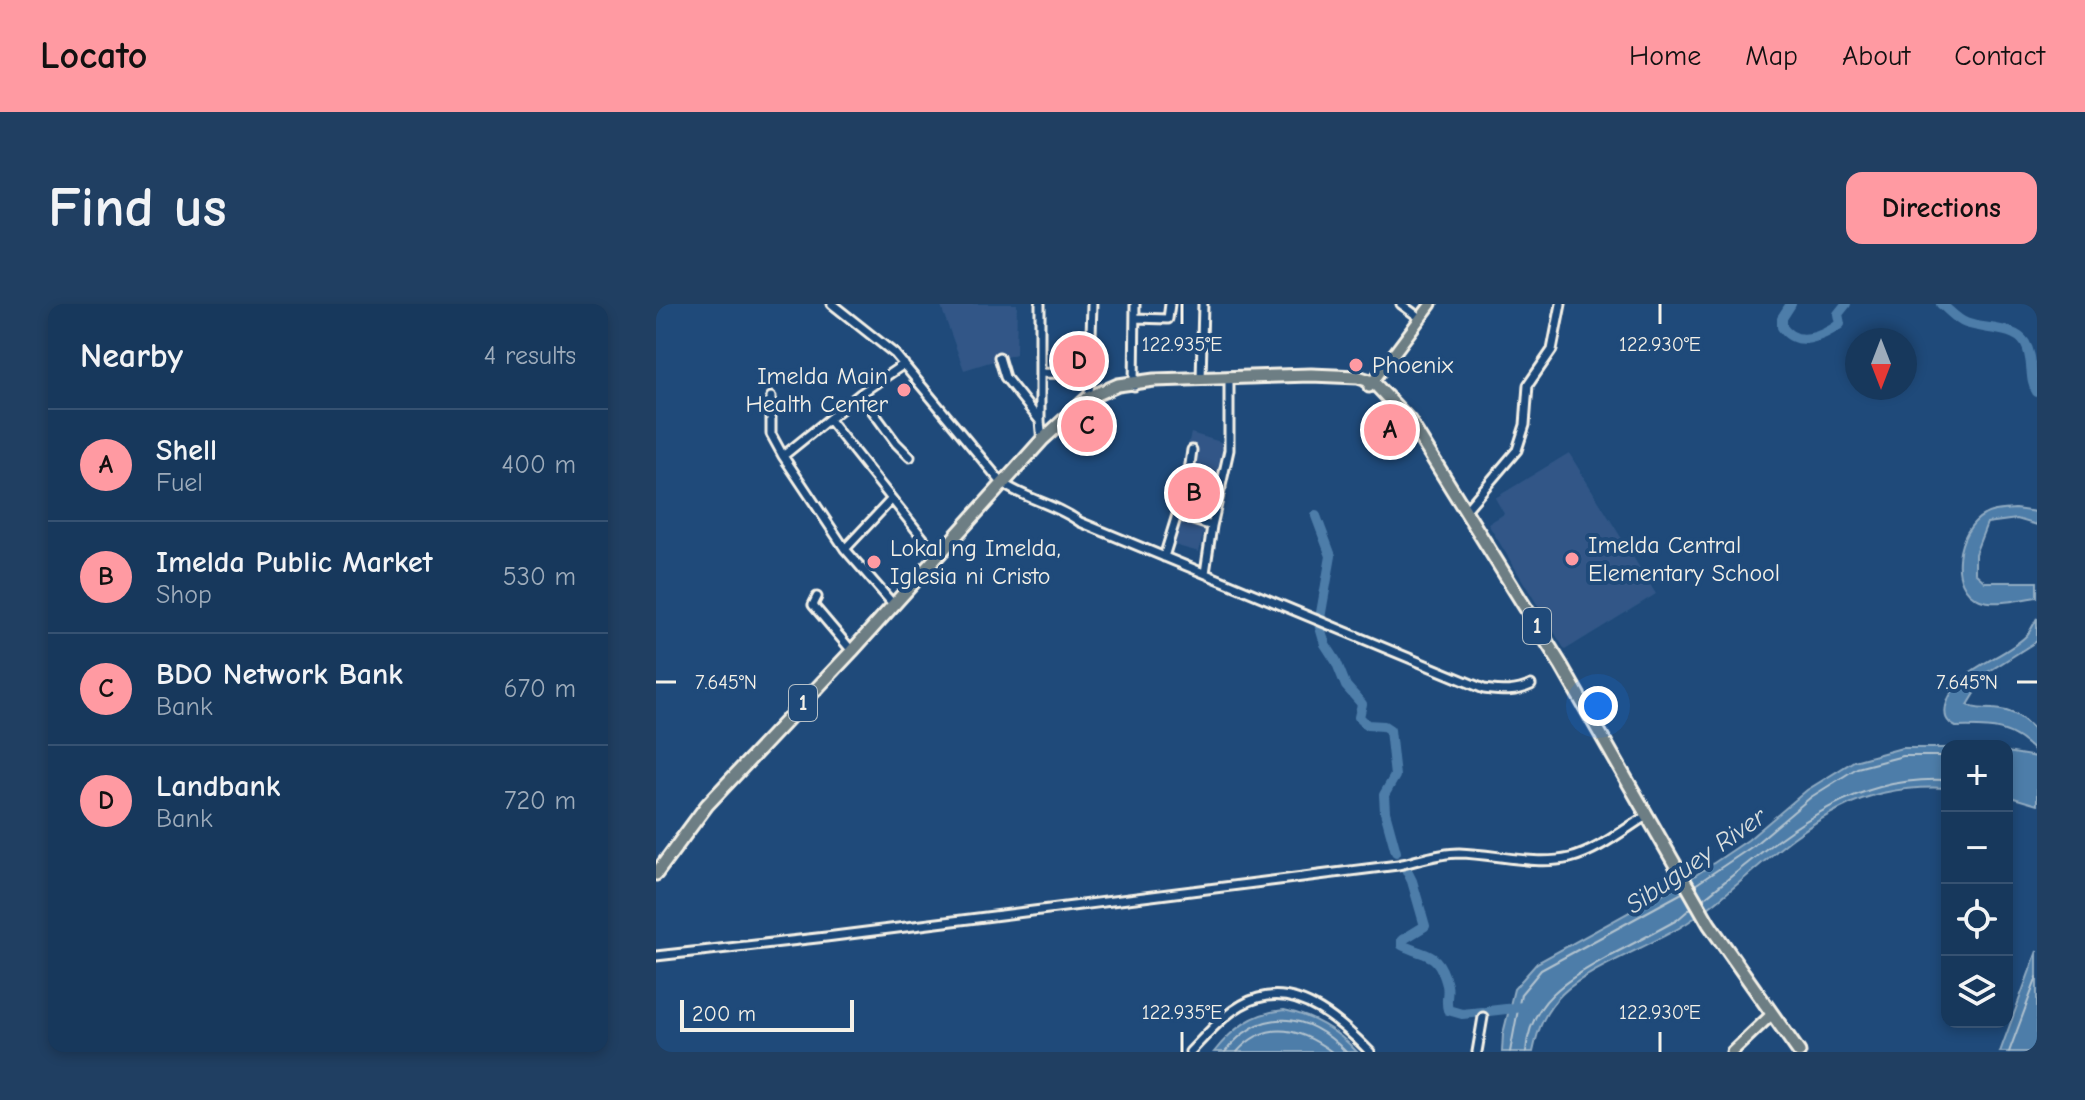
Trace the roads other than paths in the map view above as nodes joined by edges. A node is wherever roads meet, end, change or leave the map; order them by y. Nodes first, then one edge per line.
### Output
1 (832, 304) edge
2 (1040, 304) edge
3 (1092, 304) edge
4 (1135, 304) edge
5 (1170, 304) edge
6 (1203, 304) edge
7 (1401, 304) edge
8 (1431, 304) edge
9 (1561, 304) edge
10 (1135, 318) junction
11 (1420, 318) junction
12 (999, 357) dead end
13 (904, 364) junction
14 (1040, 373) junction
15 (1091, 374) junction
16 (1201, 379) junction
17 (1229, 381) junction
18 (1371, 384) junction
19 (1134, 385) junction
20 (860, 394) junction
21 (771, 397) dead end
22 (1088, 398) junction
23 (829, 420) junction
24 (1040, 421) junction
25 (1043, 443) junction
26 (1192, 450) dead end
27 (783, 456) junction
28 (910, 457) dead end
29 (1188, 479) junction
30 (1005, 484) junction
31 (1221, 488) junction
32 (892, 499) junction
33 (1465, 511) junction
34 (1178, 515) junction
35 (1212, 526) junction
36 (845, 549) junction
37 (938, 557) junction
38 (1164, 557) junction
39 (1205, 573) junction
40 (817, 597) dead end
41 (893, 604) junction
42 (852, 651) junction
43 (1531, 685) dead end
44 (1646, 816) junction
45 (656, 874) edge
46 (656, 956) edge
47 (1771, 1015) junction
48 (1483, 1017) dead end
49 (1190, 1052) edge
50 (1370, 1052) edge
51 (1477, 1052) edge
52 (1732, 1052) edge
53 (1799, 1052) edge

1 - 13 street
2 - 14 street
3 - 15 street
4 - 10 street
5 - 10 street
6 - 16 street
7 - 11 street
8 - 11 main road
9 - 33 street
10 - 19 street
11 - 18 main road
12 - 24 street
13 - 20 street
13 - 30 street
14 - 15 street
14 - 24 street
15 - 22 street
16 - 18 highway, 1
16 - 19 highway, 1
17 - 18 highway, 1
17 - 19 highway, 1
17 - 31 street
18 - 33 highway, 1
19 - 22 highway, 1
19 - 25 highway, 1
20 - 23 street
20 - 28 street
21 - 27 street
22 - 25 highway, 1
23 - 27 street
23 - 32 street
24 - 25 street
25 - 30 highway, 1
26 - 29 street
27 - 36 street
29 - 31 street
29 - 34 street
30 - 37 highway, 1
30 - 38 street
31 - 35 street
32 - 36 street
32 - 37 street
33 - 44 highway, 1
34 - 35 street
34 - 38 street
35 - 39 street
36 - 41 street
37 - 41 highway, 1
38 - 39 street
39 - 43 street
40 - 42 street
41 - 42 highway, 1
42 - 45 highway, 1
44 - 46 street
44 - 47 highway, 1
47 - 52 main road
47 - 53 highway, 1
48 - 51 street
49 - 50 street

